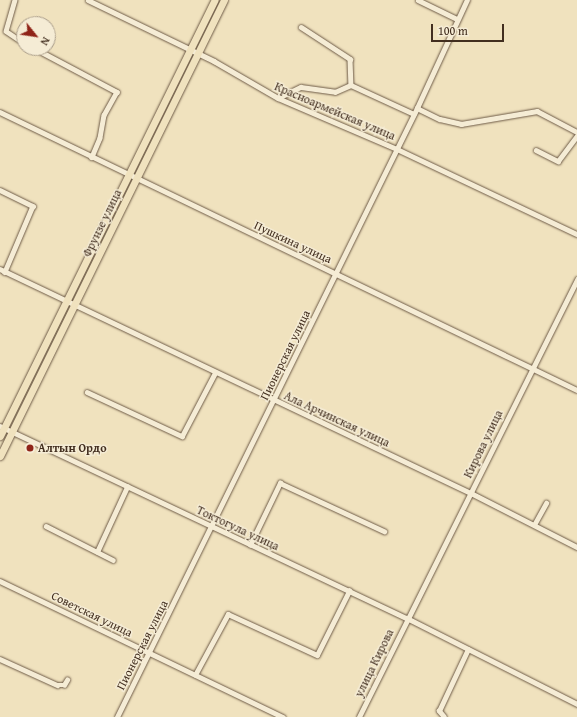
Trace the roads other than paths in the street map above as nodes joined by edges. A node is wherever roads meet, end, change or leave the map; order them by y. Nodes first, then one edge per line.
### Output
1 (15, 0) edge
2 (88, 0) edge
3 (215, 0) edge
4 (224, 0) edge
5 (418, 0) edge
6 (467, 0) edge
7 (457, 19) junction
8 (301, 27) dead end
9 (16, 37) edge
10 (190, 50) junction
11 (198, 54) junction
12 (49, 56) edge
13 (351, 85) junction
14 (278, 98) junction
15 (417, 108) junction
16 (0, 112) edge
17 (414, 114) junction
18 (577, 132) edge
19 (577, 136) edge
20 (397, 149) junction
21 (536, 150) dead end
22 (92, 157) junction
23 (128, 175) junction
24 (136, 179) junction
25 (0, 190) edge
26 (577, 234) edge
27 (0, 269) edge
28 (5, 272) junction
29 (335, 274) junction
30 (577, 279) edge
31 (65, 302) junction
32 (74, 306) junction
33 (531, 368) junction
34 (215, 373) junction
35 (577, 390) edge
36 (87, 392) dead end
37 (274, 400) junction
38 (2, 427) edge
39 (12, 432) junction
40 (0, 436) edge
41 (0, 456) edge
42 (127, 487) junction
43 (471, 493) junction
44 (546, 503) dead end
45 (534, 525) junction
46 (46, 526) dead end
47 (212, 527) junction
48 (384, 531) dead end
49 (250, 545) junction
50 (577, 547) edge
51 (97, 552) junction
52 (114, 560) dead end
53 (0, 581) edge
54 (349, 591) junction
55 (407, 618) junction
56 (468, 648) junction
57 (149, 653) junction
58 (0, 659) edge
59 (195, 675) junction
60 (67, 680) dead end
61 (577, 704) edge
62 (117, 717) edge
63 (284, 717) edge
64 (359, 717) edge
65 (444, 717) edge

1 - 9 street
2 - 10 street, Красноармейская улица
3 - 10 main road, Фрунзе улица
4 - 11 main road, Фрунзе улица
5 - 7 street
6 - 7 street, Пионерская улица
7 - 15 street, Пионерская улица
8 - 13 street
10 - 11 street, Красноармейская улица
10 - 23 main road, Фрунзе улица
11 - 14 street, Красноармейская улица
11 - 24 main road, Фрунзе улица
12 - 22 street
13 - 14 street
13 - 17 street
14 - 20 street, Красноармейская улица
15 - 17 street, Пионерская улица
15 - 18 street
16 - 22 street, Пушкина улица
17 - 20 street, Пионерская улица
19 - 21 street
20 - 26 street, Красноармейская улица
20 - 29 street, Пионерская улица
22 - 23 street, Пушкина улица
23 - 24 street, Пушкина улица
23 - 31 main road, Фрунзе улица
24 - 29 street, Пушкина улица
24 - 32 main road, Фрунзе улица
25 - 28 street
27 - 28 street, Ала Арчинская улица
28 - 31 street, Ала Арчинская улица
29 - 33 street, Пушкина улица
29 - 37 street, Пионерская улица
30 - 33 street, Кирова улица
31 - 32 street, Ала Арчинская улица
31 - 38 main road, Фрунзе улица
32 - 34 street, Ала Арчинская улица
32 - 39 main road, Фрунзе улица
33 - 35 street, Пушкина улица
33 - 43 street, Кирова улица
34 - 36 street
34 - 37 street, Ала Арчинская улица
37 - 43 street, Ала Арчинская улица
37 - 47 street, Пионерская улица
38 - 39 street, Токтогула улица
38 - 40 main road, Фрунзе улица
39 - 41 main road, Фрунзе улица
39 - 42 street, Токтогула улица
42 - 47 street, Токтогула улица
42 - 51 street
43 - 45 street, Ала Арчинская улица
43 - 55 street, Кирова улица
44 - 45 street
45 - 50 street, Ала Арчинская улица
46 - 51 street
47 - 49 street, Токтогула улица
47 - 57 street, Пионерская улица
48 - 49 street
49 - 54 street, Токтогула улица
51 - 52 street
53 - 57 street, Советская улица
54 - 55 street, Токтогула улица
54 - 59 street
55 - 56 street, Токтогула улица
55 - 64 street, улица Кирова
56 - 61 street, Токтогула улица
56 - 65 street
57 - 59 street, Советская улица
57 - 62 street, Пионерская улица
58 - 60 street
59 - 63 street, Советская улица

